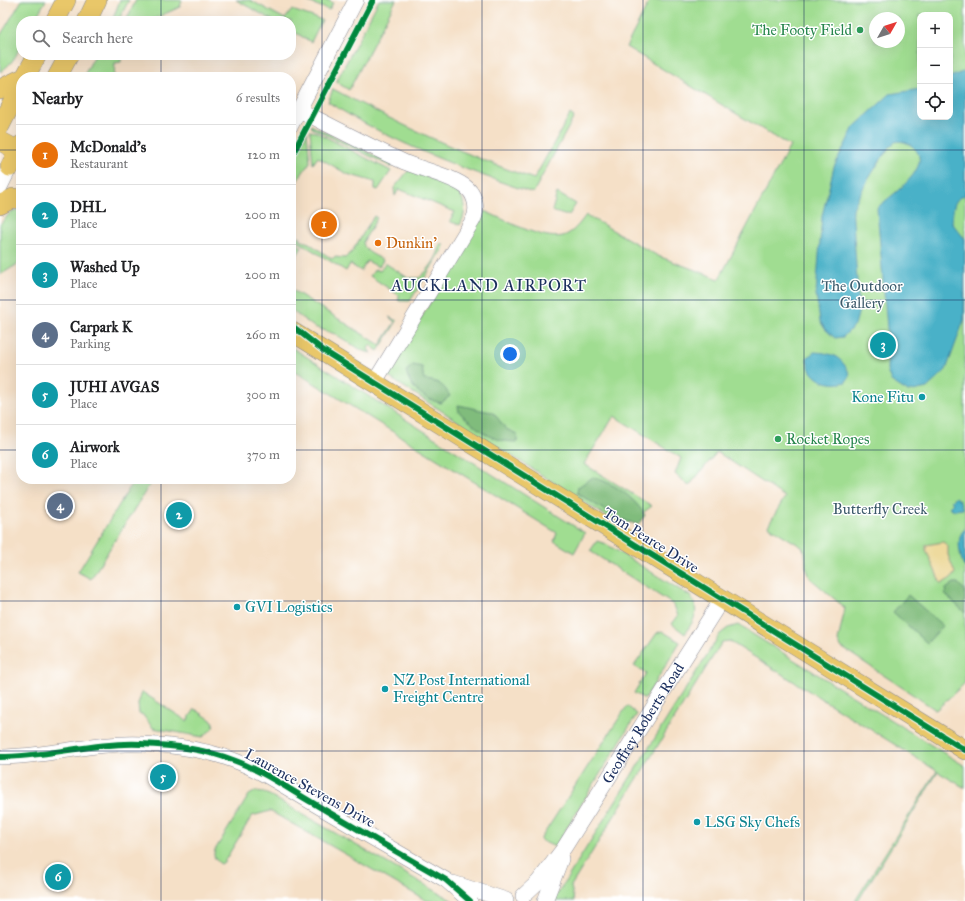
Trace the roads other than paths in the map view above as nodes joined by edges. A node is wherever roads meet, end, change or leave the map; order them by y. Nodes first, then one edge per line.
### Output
1 (66, 0) edge
2 (97, 0) edge
3 (356, 0) edge
4 (58, 16) edge
5 (89, 16) edge
6 (34, 60) edge
7 (66, 60) edge
8 (73, 60) edge
9 (27, 72) edge
10 (60, 72) edge
11 (69, 72) edge
12 (16, 82) edge
13 (0, 88) edge
14 (16, 93) edge
15 (300, 110) junction
16 (296, 117) edge
17 (0, 126) edge
18 (0, 141) edge
19 (15, 158) edge
20 (0, 187) edge
21 (16, 198) edge
22 (0, 205) edge
23 (296, 329) edge
24 (296, 334) edge
25 (324, 351) junction
26 (374, 382) junction
27 (722, 600) junction
28 (965, 750) edge
29 (0, 756) edge
30 (564, 848) junction
31 (446, 880) junction
32 (529, 898) edge
33 (505, 900) edge
34 (470, 901) edge
35 (545, 901) edge

1 - 4 main road
2 - 5 main road
3 - 15 street
6 - 9 main road
7 - 10 main road
8 - 11 main road
12 - 13 main road
14 - 17 main road
15 - 16 street
15 - 26 street
18 - 19 main road
19 - 20 street
21 - 22 main road
23 - 25 main road, Tom Pearce Drive
24 - 25 main road, Tom Pearce Drive
25 - 26 main road, Tom Pearce Drive
26 - 27 main road, Tom Pearce Drive
27 - 28 main road, Tom Pearce Drive
27 - 30 street, Geoffrey Roberts Road
29 - 31 street, Laurence Stevens Drive
30 - 32 street, Geoffrey Roberts Road
30 - 35 street, Geoffrey Roberts Road
31 - 33 street, Laurence Stevens Drive
31 - 34 street, Laurence Stevens Drive
32 - 33 street

